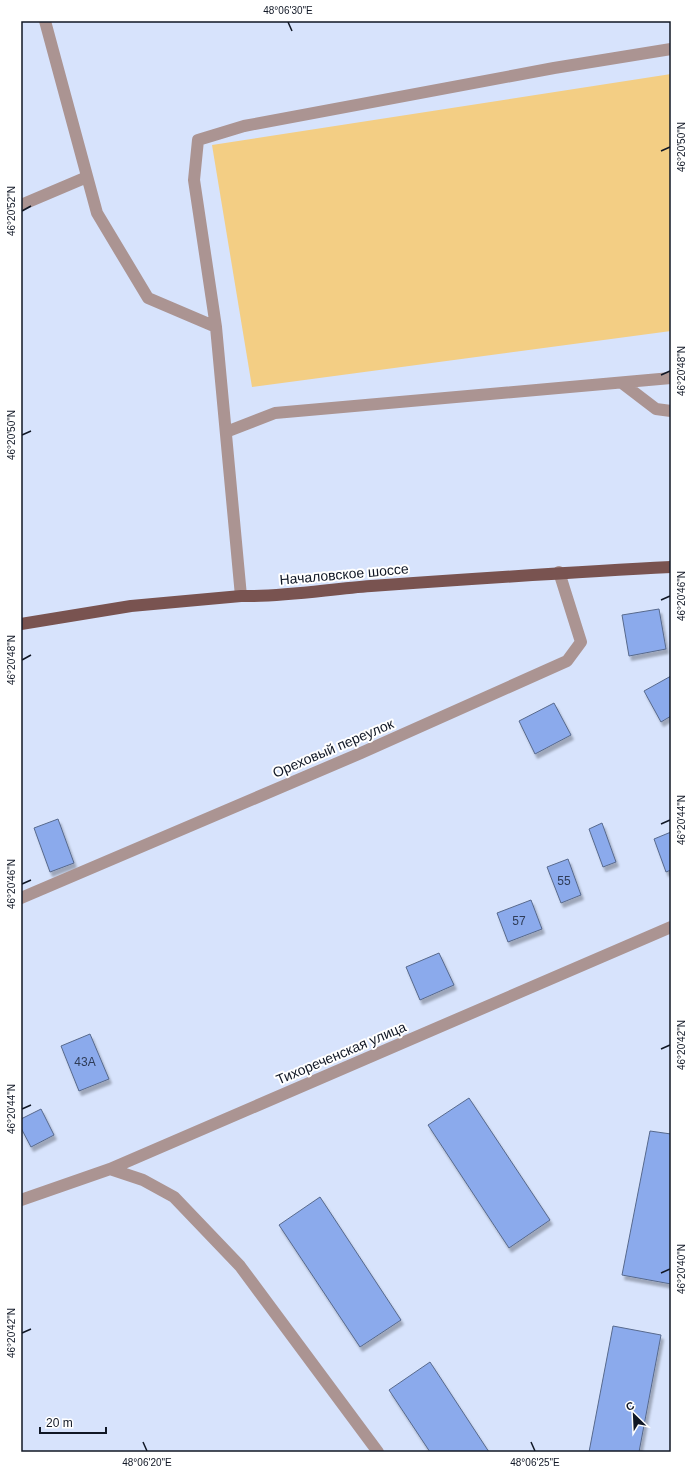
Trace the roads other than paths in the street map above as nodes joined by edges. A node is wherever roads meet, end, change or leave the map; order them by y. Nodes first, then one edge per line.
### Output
1 (46, 21) edge
2 (671, 49) edge
3 (87, 177) junction
4 (21, 205) edge
5 (216, 327) junction
6 (671, 378) edge
7 (622, 382) junction
8 (671, 411) edge
9 (226, 432) junction
10 (671, 567) edge
11 (559, 572) junction
12 (241, 596) junction
13 (21, 624) edge
14 (21, 898) edge
15 (671, 927) edge
16 (110, 1169) junction
17 (21, 1200) edge
18 (378, 1452) edge

1 - 3 street
2 - 5 street
3 - 4 street
3 - 5 street
5 - 9 street
6 - 7 street
7 - 8 street
7 - 9 street
9 - 12 street
10 - 11 main road, Началовское шоссе
11 - 12 main road, Началовское шоссе
11 - 14 street, Ореховый переулок
12 - 13 main road, Началовское шоссе
15 - 16 street, Тихореченская улица
16 - 17 street, Тихореченская улица
16 - 18 street

